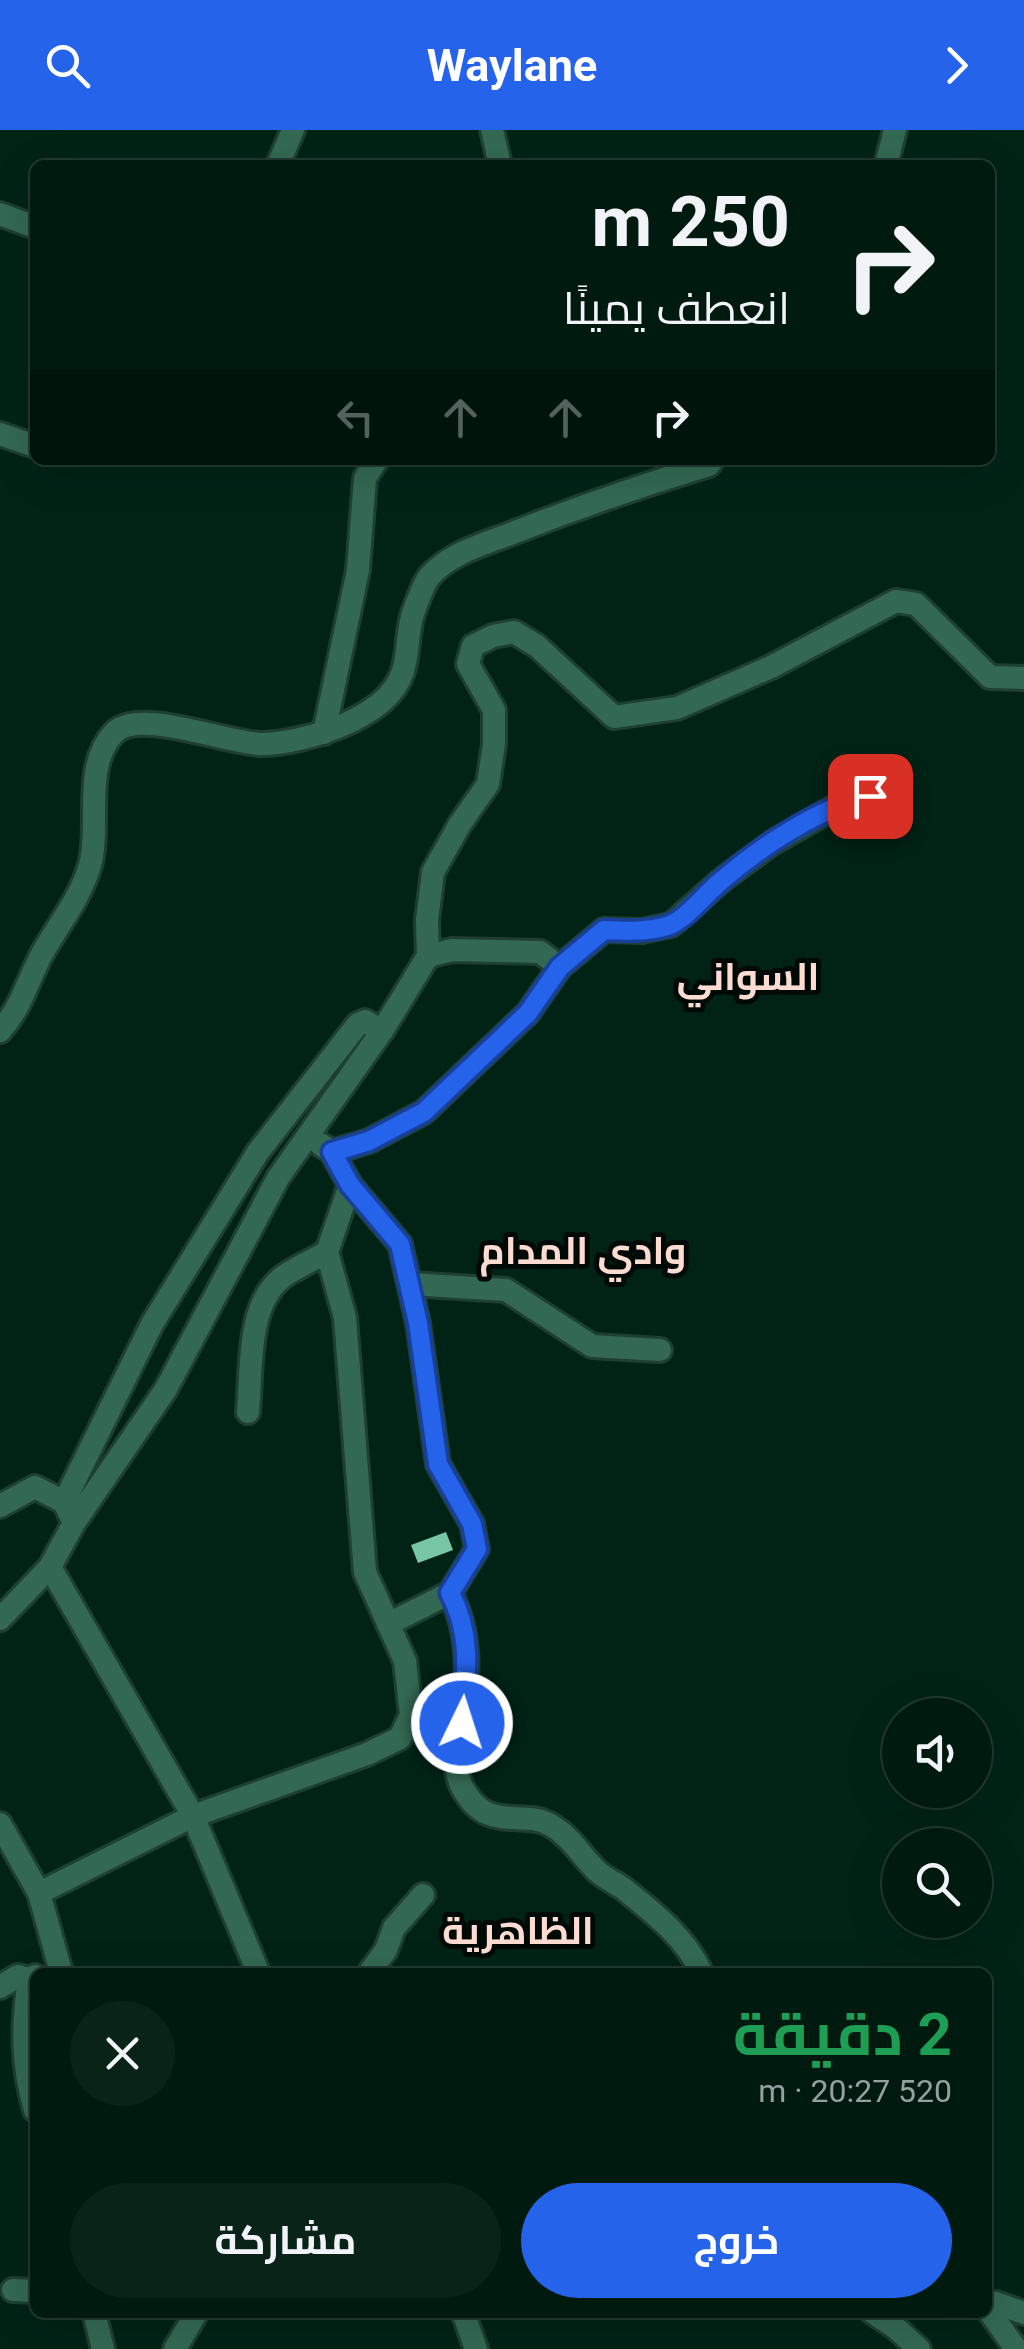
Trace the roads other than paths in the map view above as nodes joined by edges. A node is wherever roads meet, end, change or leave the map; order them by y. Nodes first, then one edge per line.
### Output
1 (293, 130) edge
2 (492, 130) edge
3 (894, 130) edge
4 (280, 160) edge
5 (499, 160) edge
6 (887, 160) edge
7 (0, 214) edge
8 (30, 225) edge
9 (0, 434) edge
10 (30, 444) edge
11 (374, 465) edge
12 (705, 465) edge
13 (1024, 678) edge
14 (324, 732) junction
15 (900, 781) dead end
16 (428, 956) junction
17 (560, 967) junction
18 (0, 1031) edge
19 (382, 1032) junction
20 (308, 1137) junction
21 (332, 1152) junction
22 (350, 1185) junction
23 (326, 1252) junction
24 (410, 1284) junction
25 (660, 1350) dead end
26 (248, 1412) dead end
27 (0, 1506) edge
28 (69, 1513) junction
29 (50, 1567) junction
30 (450, 1593) junction
31 (0, 1618) edge
32 (388, 1624) junction
33 (193, 1816) junction
34 (0, 1824) edge
35 (40, 1893) junction
36 (423, 1895) dead end
37 (46, 1968) edge
38 (256, 1968) edge
39 (373, 1968) edge
40 (699, 1968) edge
41 (30, 1975) edge
42 (0, 1986) edge
43 (30, 2012) edge
44 (30, 2092) edge
45 (992, 2307) edge
46 (1024, 2312) edge
47 (992, 2315) edge
48 (95, 2318) edge
49 (193, 2318) edge
50 (465, 2318) edge
51 (881, 2318) edge
52 (103, 2349) edge
53 (175, 2349) edge
54 (476, 2349) edge
55 (918, 2349) edge
56 (1016, 2349) edge

1 - 4 street
2 - 5 street
3 - 6 street
7 - 8 street
9 - 10 street
11 - 14 street
12 - 14 street
13 - 16 street
14 - 18 street
15 - 17 street
16 - 17 street
16 - 19 street
17 - 21 street
19 - 20 street
19 - 28 street
20 - 21 street
20 - 28 street
21 - 22 street
22 - 23 street
22 - 24 street
23 - 26 street
23 - 32 street
24 - 25 street
24 - 30 street
27 - 28 street
28 - 29 street
29 - 31 street
29 - 33 street
30 - 32 street
30 - 40 street
32 - 33 street
33 - 35 street
33 - 38 street
34 - 35 street
35 - 37 street
36 - 39 street
41 - 42 street
43 - 44 street
45 - 46 street
47 - 56 street
48 - 52 street
49 - 53 street
50 - 54 street
51 - 55 street

